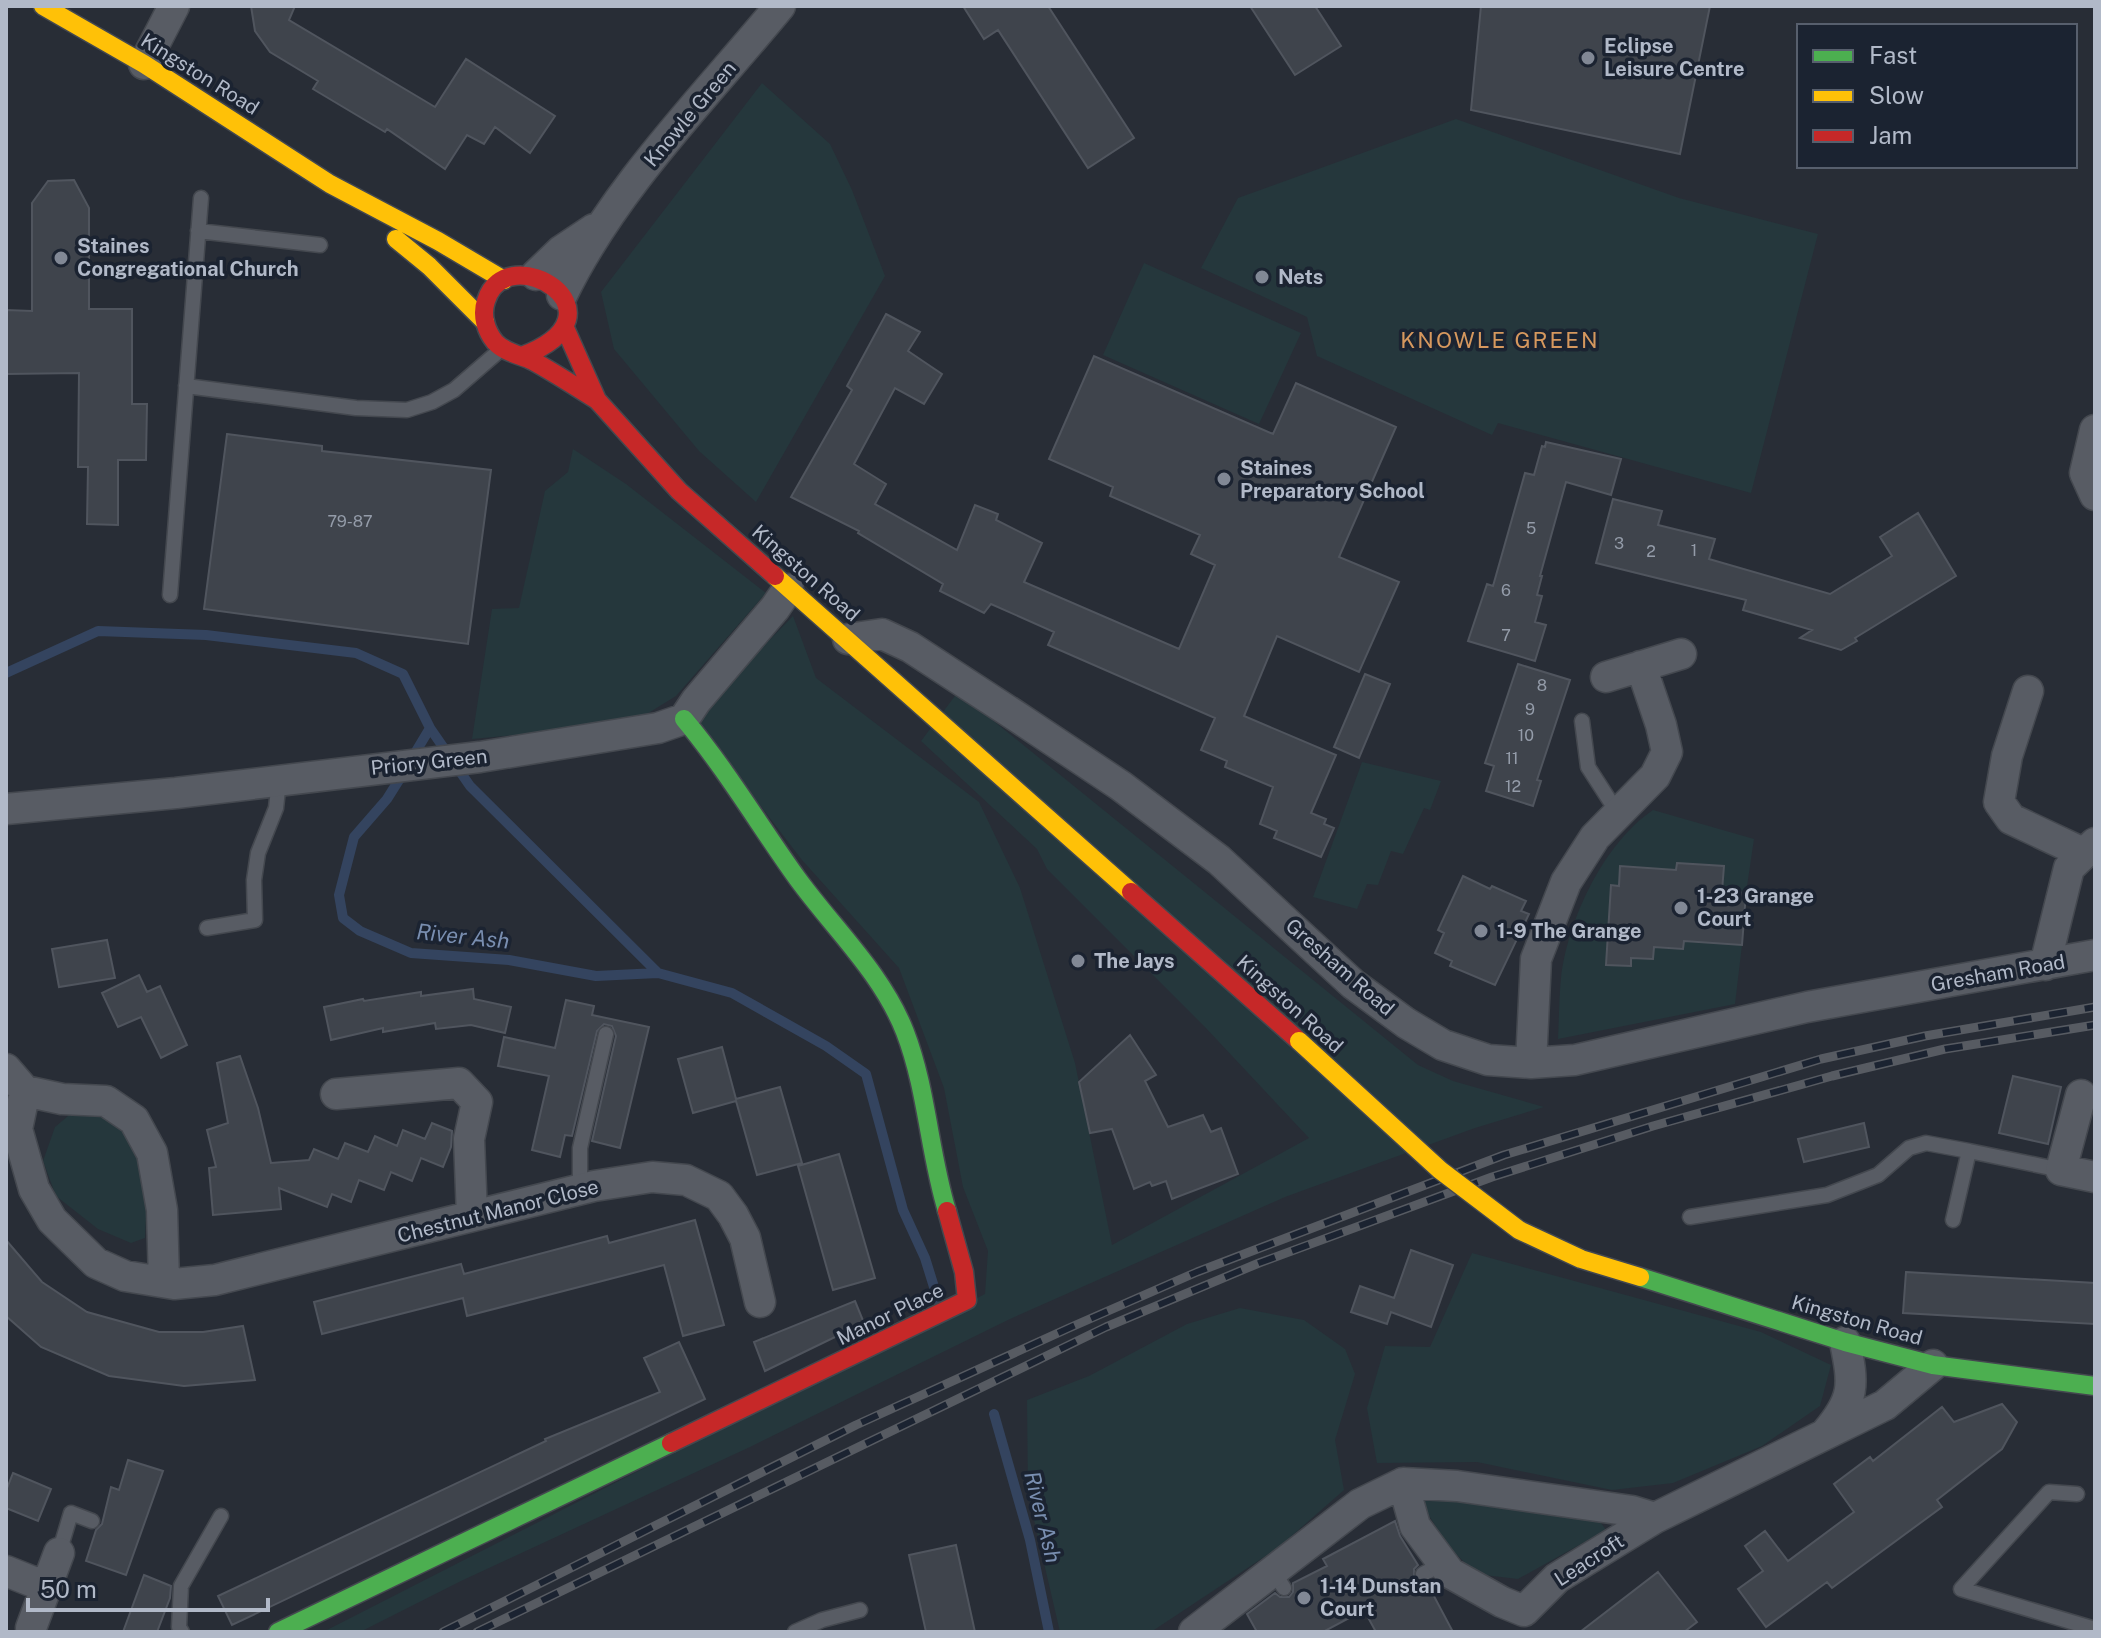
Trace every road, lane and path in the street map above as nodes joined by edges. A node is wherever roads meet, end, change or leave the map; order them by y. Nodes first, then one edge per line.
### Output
1 (43, 6) edge
2 (174, 6) edge
3 (780, 6) edge
4 (144, 64) junction
5 (330, 184) junction
6 (201, 198) dead end
7 (603, 223) junction
8 (198, 231) junction
9 (320, 245) dead end
10 (536, 275) junction
11 (504, 280) junction
12 (562, 295) junction
13 (485, 322) junction
14 (565, 328) junction
15 (502, 348) junction
16 (522, 356) junction
17 (186, 386) junction
18 (597, 400) junction
19 (2095, 430) edge
20 (2095, 495) edge
21 (788, 589) junction
22 (170, 595) dead end
23 (848, 639) junction
24 (1681, 654) dead end
25 (1641, 666) junction
26 (1606, 677) dead end
27 (2028, 691) dead end
28 (684, 719) junction
29 (1582, 721) dead end
30 (279, 780) junction
31 (6, 809) edge
32 (1619, 815) junction
33 (2089, 848) edge
34 (207, 928) dead end
35 (2095, 955) edge
36 (2045, 965) junction
37 (606, 1034) dead end
38 (1531, 1063) junction
39 (16, 1080) edge
40 (336, 1094) dead end
41 (2081, 1095) dead end
42 (1969, 1151) junction
43 (2061, 1170) junction
44 (2095, 1177) edge
45 (580, 1189) junction
46 (472, 1216) junction
47 (1690, 1217) dead end
48 (1953, 1220) dead end
49 (164, 1282) junction
50 (760, 1302) dead end
51 (1845, 1342) junction
52 (1933, 1365) junction
53 (2095, 1386) edge
54 (1826, 1433) junction
55 (1403, 1483) junction
56 (2077, 1494) dead end
57 (221, 1516) dead end
58 (1655, 1518) junction
59 (92, 1521) dead end
60 (59, 1553) joint
61 (6, 1571) edge
62 (46, 1587) junction
63 (860, 1610) dead end
64 (1525, 1622) edge
65 (2095, 1629) edge
66 (31, 1630) edge
67 (182, 1632) edge
68 (278, 1632) edge
69 (795, 1632) edge
70 (1194, 1632) edge

1 - 4 street, Kingston Road
2 - 4 street
3 - 7 street, Knowle Green
4 - 5 street, Kingston Road
5 - 11 street, Kingston Road
5 - 13 street, Kingston Road
6 - 8 lane
7 - 10 street, Knowle Green
7 - 12 street, Knowle Green
8 - 9 lane
8 - 17 lane
10 - 11 street
10 - 12 street
11 - 13 street
12 - 14 street
13 - 15 street
14 - 16 street
14 - 18 street, Kingston Road
15 - 16 street
15 - 17 lane
16 - 18 street, Kingston Road
17 - 22 lane
18 - 21 street, Kingston Road
19 - 20 street
21 - 23 street, Kingston Road
21 - 28 street
23 - 38 street, Gresham Road
23 - 51 street, Kingston Road, bridge
24 - 25 street
25 - 26 street
25 - 32 street
27 - 33 street
28 - 30 street, Priory Green
28 - 68 street, Manor Place
29 - 32 lane
30 - 31 street, Priory Green
30 - 34 lane
32 - 38 street
33 - 36 street
35 - 36 street, Gresham Road
36 - 38 street, Gresham Road
37 - 45 lane
39 - 49 street, Chestnut Manor Close
39 - 49 street, Chestnut Manor Close
40 - 46 street
41 - 43 street
42 - 43 lane
42 - 47 lane
42 - 48 lane
43 - 44 street
45 - 46 street, Chestnut Manor Close
45 - 50 street, Chestnut Manor Close
46 - 49 street, Chestnut Manor Close
51 - 52 street, Kingston Road
51 - 54 street
52 - 53 street, Kingston Road
52 - 54 street, Leacroft
54 - 58 street, Leacroft
55 - 58 street, Leacroft
55 - 64 street, Leacroft
55 - 70 street, Leacroft
56 - 65 lane
57 - 67 lane
58 - 64 street, Leacroft
59 - 60 lane
60 - 62 street
61 - 62 street
62 - 66 street
63 - 69 lane

